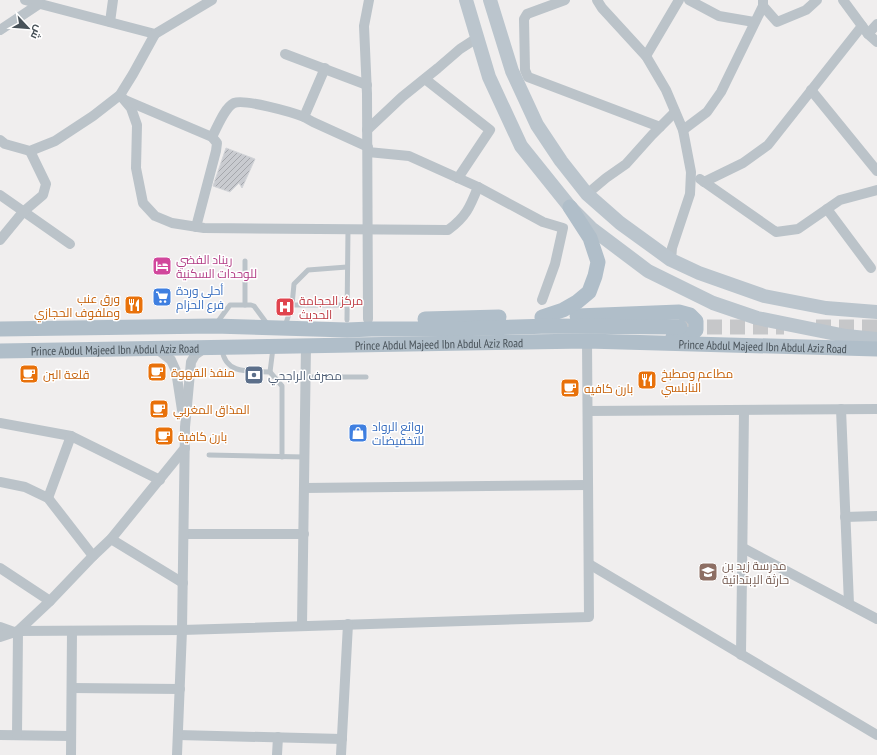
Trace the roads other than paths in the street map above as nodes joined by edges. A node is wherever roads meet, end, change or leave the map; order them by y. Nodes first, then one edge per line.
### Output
1 (25, 0) edge
2 (113, 0) edge
3 (212, 0) edge
4 (369, 0) edge
5 (466, 0) edge
6 (490, 0) edge
7 (565, 0) edge
8 (597, 0) edge
9 (679, 0) edge
10 (689, 0) edge
11 (817, 0) edge
12 (843, 0) edge
13 (763, 3) edge
14 (39, 4) junction
15 (110, 22) junction
16 (754, 22) junction
17 (877, 24) edge
18 (0, 30) edge
19 (865, 30) junction
20 (155, 34) junction
21 (477, 38) junction
22 (877, 42) edge
23 (285, 54) dead end
24 (646, 56) junction
25 (325, 68) junction
26 (425, 79) junction
27 (367, 84) junction
28 (811, 90) junction
29 (122, 97) junction
30 (675, 112) junction
31 (304, 117) junction
32 (660, 127) junction
33 (367, 130) junction
34 (683, 130) junction
35 (212, 138) junction
36 (0, 140) edge
37 (368, 149) junction
38 (30, 151) junction
39 (877, 171) edge
40 (691, 172) junction
41 (458, 178) junction
42 (704, 182) junction
43 (478, 187) junction
44 (877, 190) edge
45 (587, 194) junction
46 (0, 195) edge
47 (570, 207) junction
48 (827, 209) junction
49 (23, 212) junction
50 (196, 227) junction
51 (348, 229) junction
52 (368, 230) junction
53 (0, 240) edge
54 (70, 244) dead end
55 (671, 260) junction
56 (245, 261) dead end
57 (347, 267) junction
58 (871, 268) dead end
59 (542, 300) dead end
60 (245, 305) junction
61 (347, 305) junction
62 (292, 306) junction
63 (877, 312) edge
64 (542, 317) junction
65 (368, 319) junction
66 (347, 320) junction
67 (214, 326) junction
68 (680, 327) tunnel mouth
69 (277, 328) junction
70 (300, 328) junction
71 (0, 329) edge
72 (877, 339) edge
73 (587, 341) junction
74 (643, 342) junction
75 (306, 345) junction
76 (273, 346) junction
77 (214, 347) junction
78 (156, 348) junction
79 (877, 348) edge
80 (0, 350) edge
81 (270, 372) junction
82 (306, 377) junction
83 (366, 377) dead end
84 (841, 409) junction
85 (877, 409) edge
86 (744, 410) junction
87 (588, 411) junction
88 (0, 423) edge
89 (185, 427) junction
90 (71, 436) junction
91 (185, 448) junction
92 (209, 455) dead end
93 (282, 456) junction
94 (305, 457) junction
95 (160, 480) junction
96 (0, 482) edge
97 (588, 485) junction
98 (304, 488) junction
99 (48, 498) junction
100 (877, 516) edge
101 (845, 517) junction
102 (184, 534) junction
103 (304, 534) junction
104 (111, 539) junction
105 (742, 548) junction
106 (93, 556) junction
107 (589, 564) junction
108 (0, 568) edge
109 (182, 584) junction
110 (50, 601) junction
111 (849, 604) junction
112 (877, 618) edge
113 (348, 624) junction
114 (302, 626) junction
115 (0, 627) edge
116 (182, 630) junction
117 (72, 631) junction
118 (16, 632) junction
119 (0, 637) edge
120 (741, 655) junction
121 (72, 688) junction
122 (180, 689) junction
123 (0, 735) edge
124 (17, 735) junction
125 (178, 735) junction
126 (877, 735) edge
127 (71, 736) junction
128 (278, 737) junction
129 (342, 739) junction
130 (71, 755) edge
131 (177, 755) edge
132 (276, 755) edge
133 (341, 755) edge

1 - 14 street
2 - 15 street
3 - 20 street
4 - 27 street
5 - 21 main road
6 - 45 main road
7 - 32 street
8 - 24 street
9 - 24 street
10 - 16 street
11 - 13 street
12 - 19 street
13 - 16 street
14 - 15 street
14 - 18 street
15 - 20 street
16 - 34 street
17 - 19 street
19 - 22 street
19 - 28 street
20 - 29 street
21 - 26 street
21 - 47 main road
23 - 25 street
24 - 30 street
25 - 27 street
25 - 31 street
26 - 33 street
26 - 41 street
27 - 33 street
28 - 39 street
28 - 42 street
29 - 35 street
29 - 38 street
29 - 50 street
30 - 32 street
30 - 34 street
31 - 35 street
31 - 37 street
32 - 45 street
33 - 37 street
34 - 40 street
35 - 50 street
36 - 38 street
37 - 41 street
37 - 52 street
38 - 49 street
40 - 42 street
40 - 55 street
41 - 43 street
42 - 48 street
43 - 52 street
43 - 59 street
44 - 48 street
45 - 55 main road
46 - 49 street
47 - 64 main road
47 - 72 main road
48 - 58 street
49 - 53 street
49 - 54 street
50 - 51 street
51 - 52 street
51 - 57 lane
52 - 65 street
55 - 63 main road
56 - 60 lane
57 - 61 lane
57 - 62 lane
60 - 67 lane
60 - 69 lane
61 - 62 lane
61 - 66 lane
62 - 69 lane
64 - 65 main road
64 - 74 main road
65 - 66 main road
66 - 70 main road
67 - 69 main road, Prince Abdul Majeed Ibn Abdul Aziz Road
67 - 71 main road, Prince Abdul Majeed Ibn Abdul Aziz Road
68 - 70 main road, Prince Abdul Majeed Ibn Abdul Aziz Road
69 - 70 main road, Prince Abdul Majeed Ibn Abdul Aziz Road
73 - 74 main road, Prince Abdul Majeed Ibn Abdul Aziz Road
73 - 75 main road, Prince Abdul Majeed Ibn Abdul Aziz Road
73 - 87 street
74 - 79 main road, Prince Abdul Majeed Ibn Abdul Aziz Road
75 - 76 main road, Prince Abdul Majeed Ibn Abdul Aziz Road
75 - 82 street
76 - 77 main road, Prince Abdul Majeed Ibn Abdul Aziz Road
76 - 81 lane
77 - 78 main road, Prince Abdul Majeed Ibn Abdul Aziz Road
77 - 81 lane
77 - 89 street
78 - 80 main road, Prince Abdul Majeed Ibn Abdul Aziz Road
78 - 89 street
81 - 93 lane
82 - 83 lane
82 - 94 street
84 - 85 street
84 - 86 street
84 - 101 street
86 - 87 street
86 - 105 street
87 - 97 street
88 - 90 street
89 - 91 street
90 - 95 street
90 - 99 street
91 - 95 street
91 - 102 street
92 - 93 lane
93 - 94 lane
94 - 98 street
95 - 104 street
96 - 99 street
97 - 98 street
97 - 107 street
98 - 103 street
99 - 106 street
100 - 101 street
101 - 111 street
102 - 103 street
102 - 109 street
103 - 114 street
104 - 106 street
104 - 109 street
105 - 111 street
105 - 120 street
106 - 110 street
107 - 113 street
107 - 120 street
108 - 110 street
109 - 116 street
110 - 118 street
111 - 112 street
113 - 114 street
113 - 129 street
114 - 116 street
115 - 118 street
116 - 117 street
116 - 122 street
117 - 118 street
117 - 121 street
118 - 119 street
118 - 124 street
120 - 126 street
121 - 122 street
121 - 127 street
122 - 125 street
123 - 124 street
124 - 127 street
125 - 128 street
125 - 131 street
127 - 130 street
128 - 129 street
128 - 132 street
129 - 133 street

